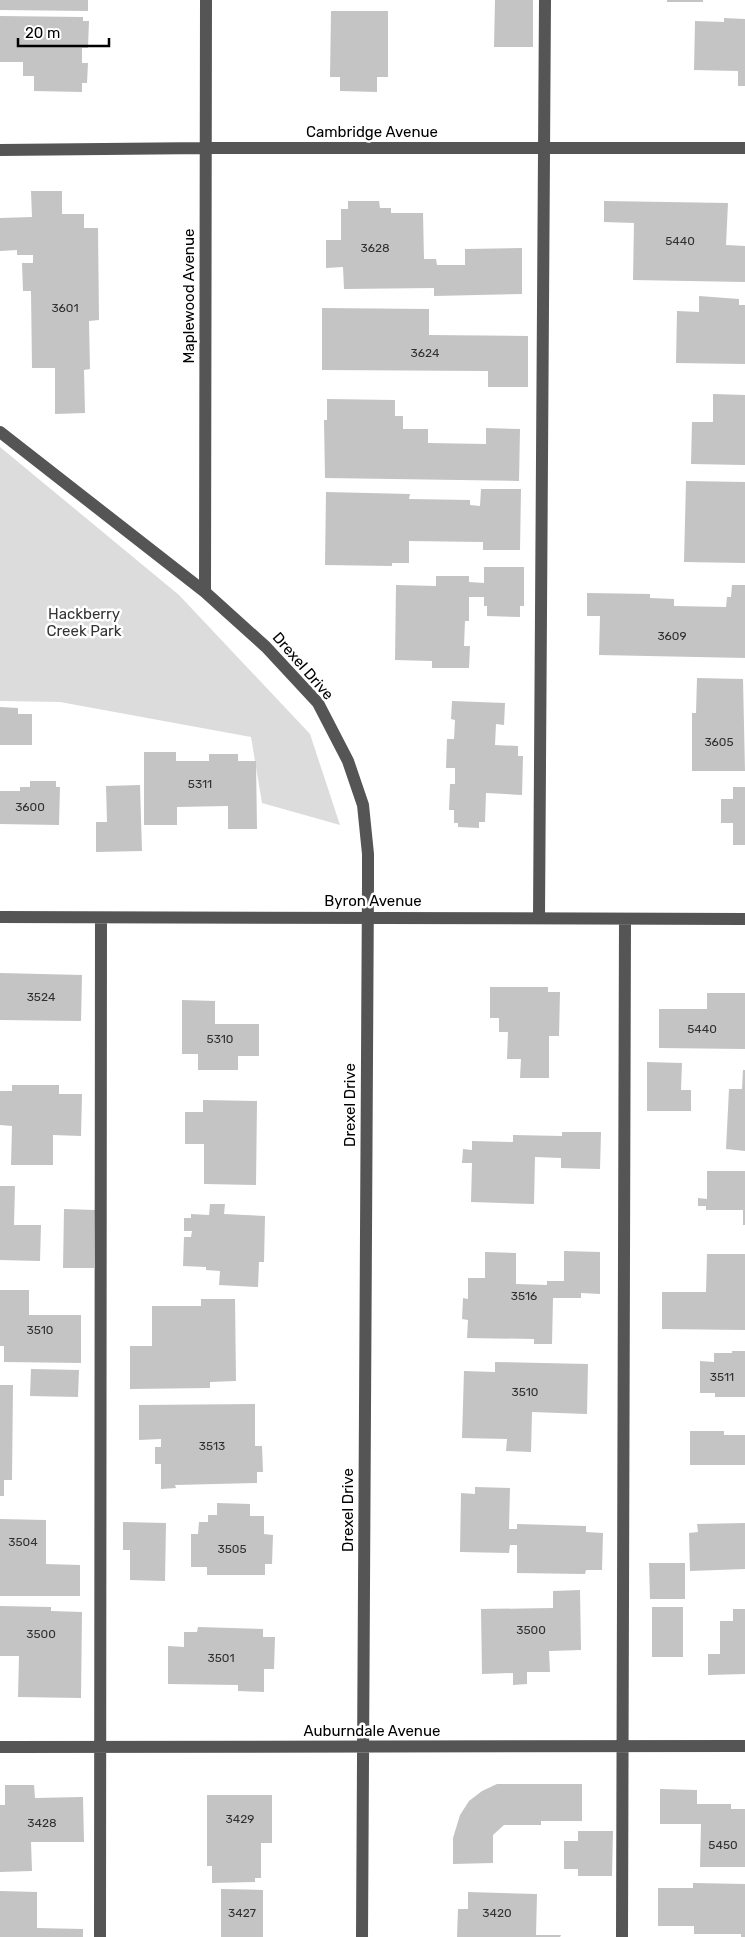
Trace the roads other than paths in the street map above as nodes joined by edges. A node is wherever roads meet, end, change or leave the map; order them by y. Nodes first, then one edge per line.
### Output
1 (206, 0) edge
2 (545, 0) edge
3 (206, 148) junction
4 (544, 148) junction
5 (745, 148) edge
6 (0, 150) edge
7 (0, 432) edge
8 (205, 592) junction
9 (0, 917) edge
10 (367, 917) junction
11 (101, 918) junction
12 (539, 918) junction
13 (624, 919) junction
14 (745, 919) edge
15 (622, 1746) junction
16 (745, 1746) edge
17 (0, 1747) edge
18 (100, 1747) junction
19 (362, 1747) junction
20 (100, 1937) edge
21 (362, 1937) edge
22 (622, 1937) edge

1 - 3 street, Maplewood Avenue
2 - 4 street
3 - 4 street, Cambridge Avenue
3 - 6 street, Cambridge Avenue
3 - 8 street, Maplewood Avenue
4 - 5 street, Cambridge Avenue
4 - 12 street
7 - 8 street, Drexel Drive
8 - 10 street, Drexel Drive
9 - 11 street, Byron Avenue
10 - 11 street, Byron Avenue
10 - 12 street, Byron Avenue
10 - 19 street, Drexel Drive
11 - 18 street
12 - 13 street, Byron Avenue
13 - 14 street, Byron Avenue
13 - 15 street
15 - 16 street, Auburndale Avenue
15 - 19 street, Auburndale Avenue
15 - 22 street
17 - 18 street, Auburndale Avenue
18 - 19 street, Auburndale Avenue
18 - 20 street
19 - 21 street, Drexel Drive

